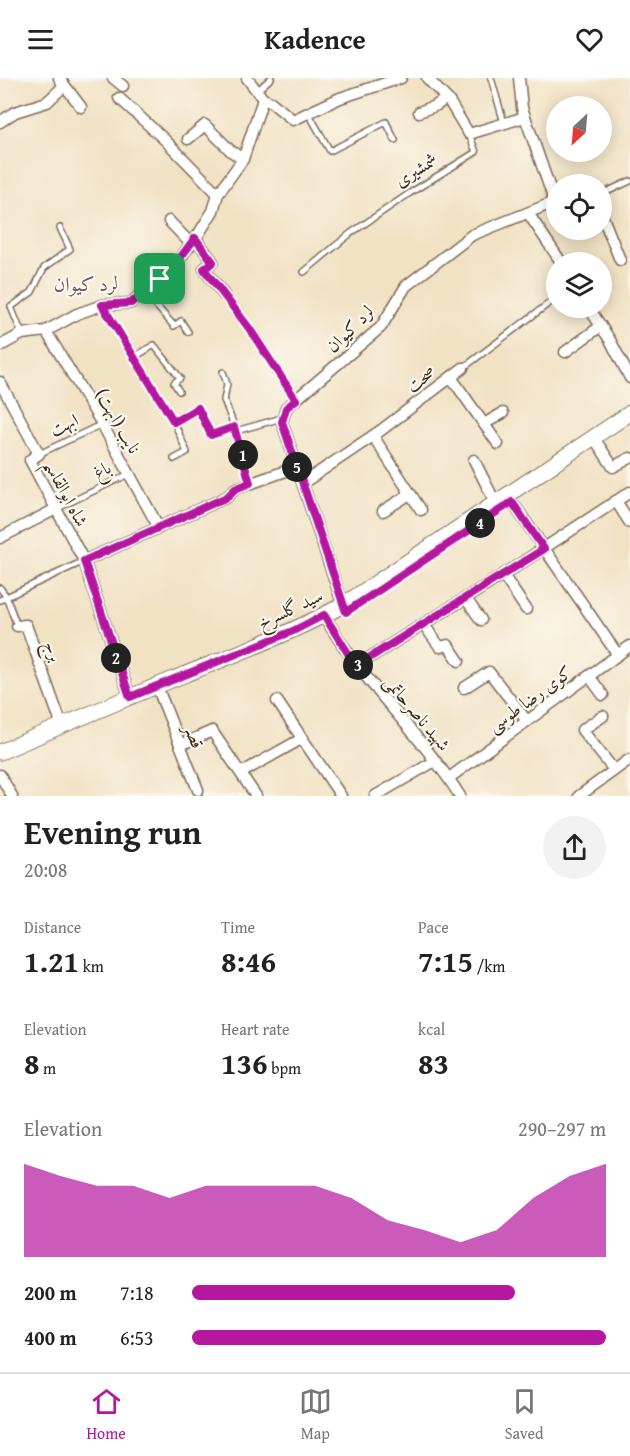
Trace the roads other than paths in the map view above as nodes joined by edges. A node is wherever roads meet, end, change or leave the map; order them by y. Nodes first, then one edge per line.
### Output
1 (113, 78) edge
2 (248, 78) edge
3 (271, 78) edge
4 (401, 78) edge
5 (427, 78) edge
6 (491, 78) edge
7 (519, 78) edge
8 (62, 82) edge
9 (123, 86) dead end
10 (260, 95) junction
11 (119, 98) dead end
12 (447, 98) junction
13 (81, 107) dead end
14 (308, 112) junction
15 (419, 112) dead end
16 (525, 117) junction
17 (0, 122) edge
18 (504, 123) junction
19 (469, 134) junction
20 (395, 140) dead end
21 (181, 145) junction
22 (243, 159) junction
23 (546, 177) edge
24 (630, 181) edge
25 (612, 189) edge
26 (218, 194) junction
27 (546, 205) edge
28 (528, 213) junction
29 (169, 221) dead end
30 (60, 228) dead end
31 (612, 240) edge
32 (193, 241) junction
33 (554, 252) edge
34 (620, 261) dead end
35 (304, 272) dead end
36 (145, 293) junction
37 (224, 295) joint
38 (102, 305) junction
39 (546, 306) edge
40 (596, 318) edge
41 (601, 326) junction
42 (46, 331) junction
43 (188, 332) dead end
44 (22, 334) junction
45 (0, 346) edge
46 (565, 352) dead end
47 (133, 358) junction
48 (463, 368) joint
49 (224, 372) dead end
50 (451, 377) junction
51 (630, 378) edge
52 (0, 382) edge
53 (179, 391) dead end
54 (296, 400) junction
55 (503, 413) dead end
56 (630, 413) edge
57 (284, 417) junction
58 (174, 422) junction
59 (630, 423) edge
60 (102, 424) junction
61 (484, 424) junction
62 (235, 429) junction
63 (373, 436) junction
64 (498, 444) dead end
65 (598, 444) junction
66 (39, 454) junction
67 (630, 458) edge
68 (174, 459) dead end
69 (474, 460) dead end
70 (297, 467) junction
71 (129, 474) junction
72 (250, 483) junction
73 (303, 483) junction
74 (630, 492) edge
75 (410, 494) junction
76 (616, 501) junction
77 (495, 502) junction
78 (512, 502) junction
79 (56, 509) junction
80 (421, 510) dead end
81 (383, 511) dead end
82 (630, 524) edge
83 (159, 528) junction
84 (0, 538) edge
85 (544, 549) junction
86 (84, 561) junction
87 (503, 576) junction
88 (0, 588) edge
89 (3, 598) edge
90 (466, 599) junction
91 (344, 609) junction
92 (526, 609) dead end
93 (326, 619) junction
94 (481, 620) dead end
95 (424, 625) junction
96 (17, 626) joint
97 (630, 646) edge
98 (618, 655) junction
99 (459, 661) dead end
100 (356, 666) junction
101 (589, 676) junction
102 (464, 688) dead end
103 (160, 694) junction
104 (603, 695) dead end
105 (130, 697) junction
106 (277, 701) dead end
107 (603, 716) dead end
108 (527, 722) junction
109 (62, 726) junction
110 (303, 738) junction
111 (180, 745) junction
112 (0, 752) edge
113 (630, 759) edge
114 (0, 761) edge
115 (435, 761) junction
116 (614, 770) junction
117 (241, 773) junction
118 (0, 775) edge
119 (449, 778) junction
120 (198, 790) dead end
121 (12, 796) edge
122 (256, 796) edge
123 (341, 796) edge
124 (375, 796) edge
125 (460, 796) edge
126 (579, 796) edge

1 - 9 street
2 - 10 street
3 - 10 lane
4 - 14 street
5 - 12 street
6 - 18 lane
7 - 16 street, لرد کیوان
8 - 13 street
8 - 17 street
10 - 14 street
10 - 22 street
11 - 21 street
12 - 15 street
12 - 19 street
14 - 20 lane
16 - 18 street
16 - 23 street, لرد کیوان
18 - 19 street
19 - 35 lane, شمشیری
21 - 22 street
21 - 26 street
22 - 26 street
24 - 25 lane
26 - 32 street
27 - 28 street, لرد کیوان
28 - 33 street
28 - 54 street, لرد کیوان
29 - 32 street
30 - 44 lane
31 - 34 street
32 - 36 street
32 - 37 street
36 - 38 street
36 - 43 lane
37 - 54 lane
38 - 42 street
38 - 47 lane
39 - 48 lane, صحت
40 - 41 street
41 - 46 street
41 - 51 street
42 - 44 street
42 - 60 street, نایب (ابهت)
44 - 45 street
47 - 53 lane
47 - 58 lane
48 - 50 street, صحت
49 - 62 lane
50 - 61 street
50 - 63 street, صحت
52 - 66 street, شاه ابوالقاسم
54 - 57 street, لرد کیوان
55 - 61 street
56 - 77 main road, سید گلسرخ
57 - 62 lane
57 - 70 street
58 - 62 lane
58 - 68 lane
59 - 65 main road, سید گلسرخ
60 - 66 lane, ابهت
60 - 71 street, نایب (ابهت)
61 - 64 street
62 - 72 lane
63 - 73 street, صحت
63 - 75 street
65 - 67 street
65 - 78 main road, سید گلسرخ
66 - 79 street, شاه ابوالقاسم
69 - 77 street
70 - 72 street
70 - 73 street
71 - 79 lane, باغ
71 - 83 street, نایب (ابهت)
72 - 83 street
73 - 91 street
74 - 76 street
75 - 80 street
75 - 81 street
76 - 82 street
76 - 85 street
77 - 91 main road, سید گلسرخ
78 - 85 street
78 - 91 main road, سید گلسرخ
79 - 84 street
79 - 86 street, شاه ابوالقاسم
83 - 86 street
85 - 87 street
85 - 98 street
86 - 89 lane
86 - 105 street, شاه ابوالقاسم
87 - 90 street
87 - 92 street
88 - 89 lane, برج
89 - 96 lane, برج
90 - 94 street
90 - 95 street
91 - 93 main road, سید گلسرخ
93 - 100 street, شهید ناصرحاتمی
93 - 103 main road, سید گلسرخ
93 - 105 main road, سید گلسرخ
95 - 99 street
95 - 100 street
96 - 109 street, برج
97 - 98 street, کوی رضا طوسی
98 - 101 street, کوی رضا طوسی
100 - 115 street, شهید ناصرحاتمی
101 - 104 street
101 - 108 street, کوی رضا طوسی
102 - 108 street
103 - 111 street, قصر
103 - 114 main road, سید گلسرخ
105 - 109 main road, سید گلسرخ
106 - 110 street
107 - 116 street
108 - 119 street, کوی رضا طوسی
109 - 112 main road, سید گلسرخ
110 - 117 street
110 - 123 street
111 - 117 street
111 - 120 street, قصر
113 - 116 street
115 - 119 street, شهید ناصرحاتمی
115 - 124 street
116 - 126 street
117 - 122 street
118 - 121 street
119 - 125 street, شهید ناصرحاتمی

